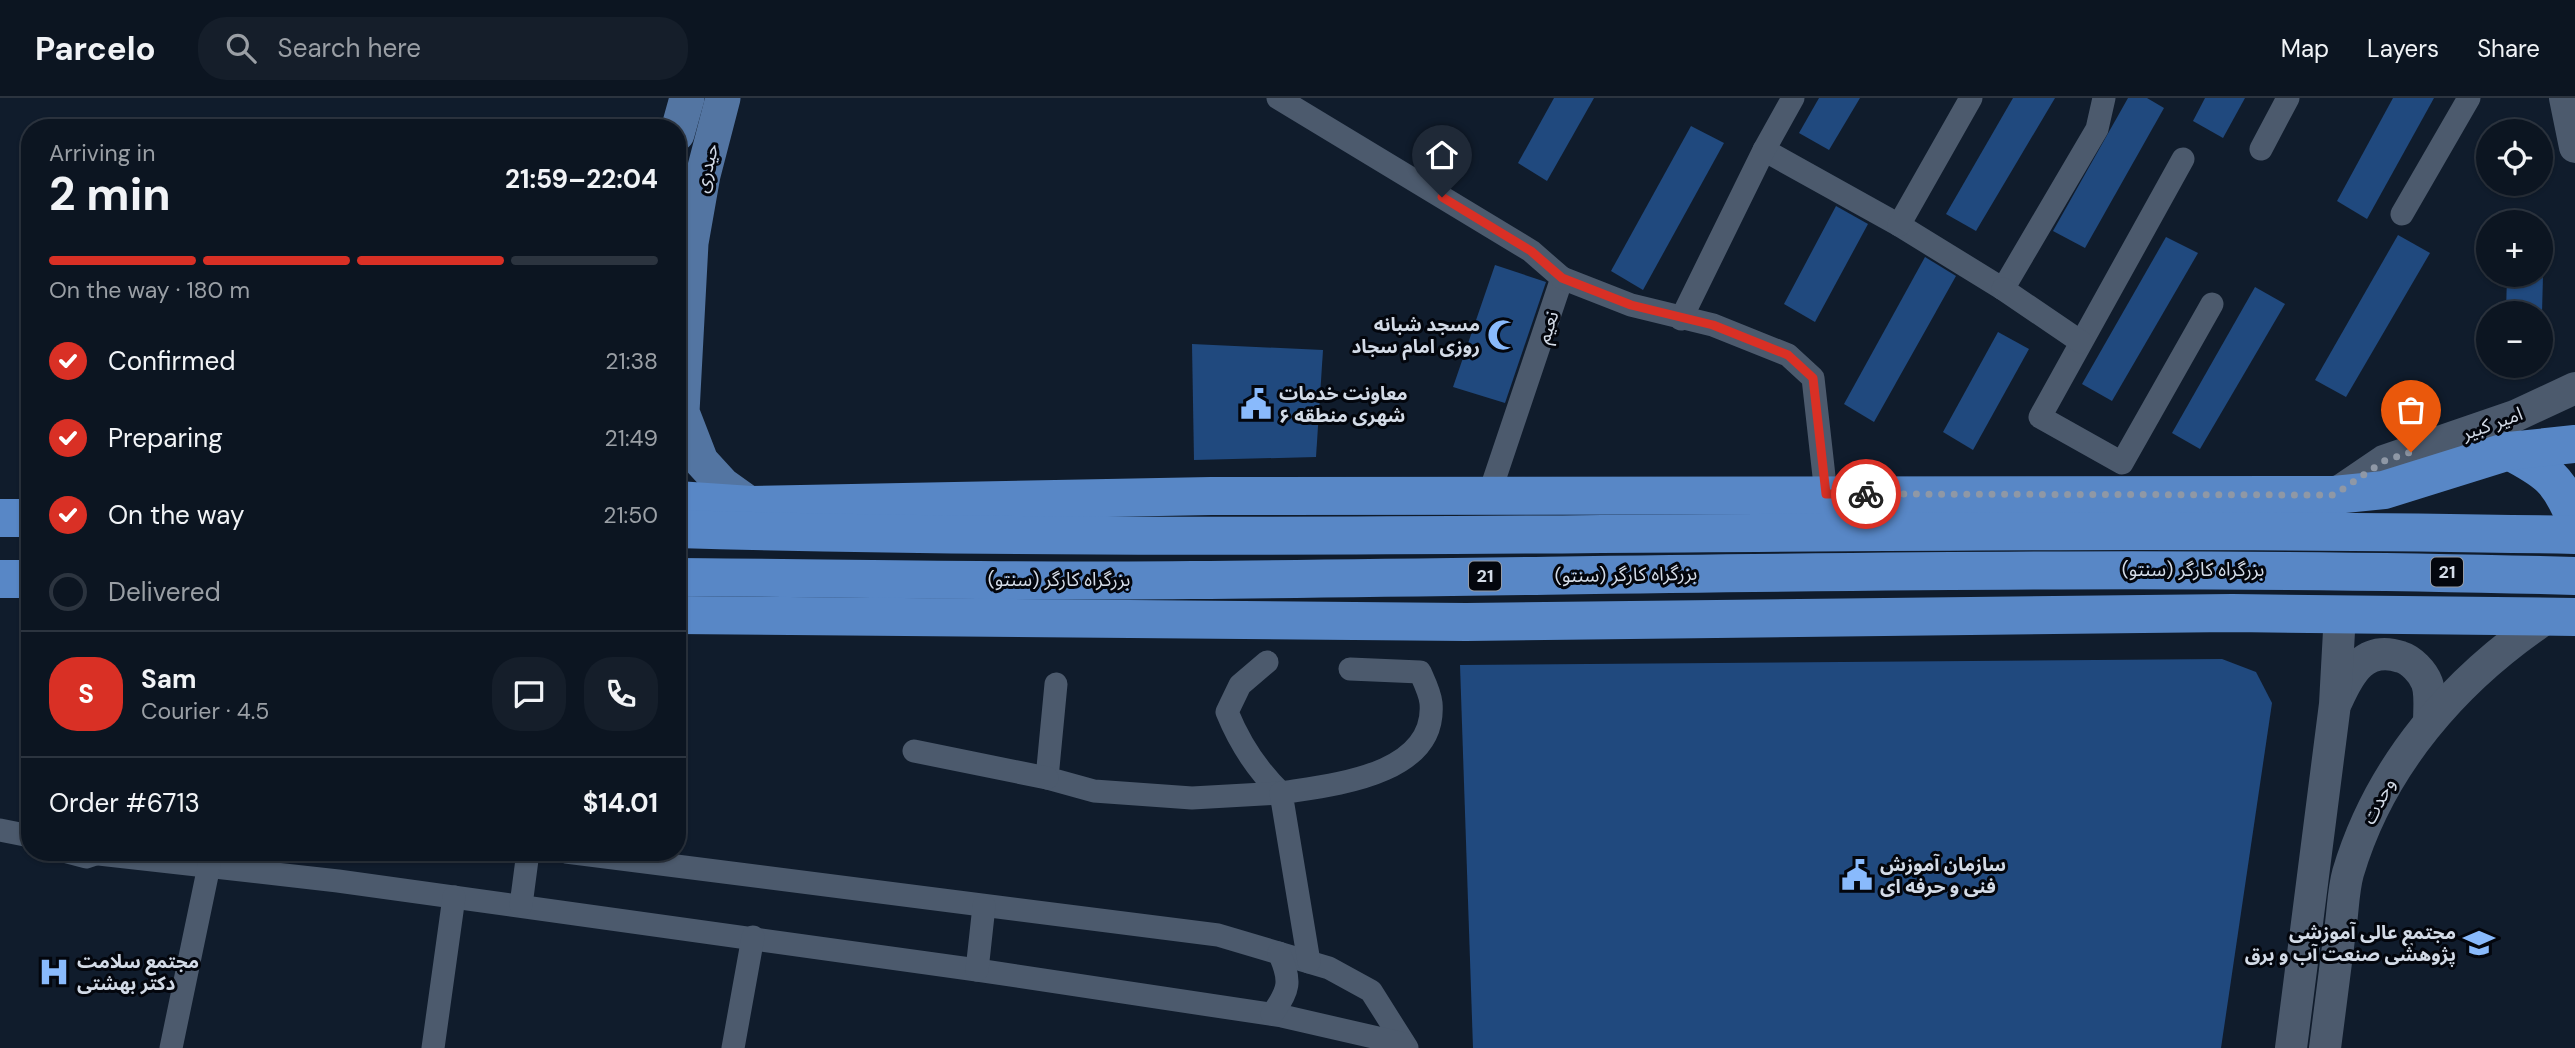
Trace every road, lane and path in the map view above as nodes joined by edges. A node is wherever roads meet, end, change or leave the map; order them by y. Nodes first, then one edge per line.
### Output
1 (687, 98) edge
2 (723, 98) edge
3 (1278, 98) edge
4 (1793, 98) edge
5 (1971, 98) edge
6 (2104, 98) edge
7 (2288, 98) edge
8 (2469, 98) edge
9 (2566, 98) edge
10 (681, 119) edge
11 (2575, 147) edge
12 (1764, 149) junction
13 (2262, 149) dead end
14 (2183, 159) dead end
15 (2402, 214) dead end
16 (1899, 225) junction
17 (1562, 278) junction
18 (2003, 289) junction
19 (2212, 303) dead end
20 (1681, 319) junction
21 (686, 337) edge
22 (2081, 342) junction
23 (2575, 388) edge
24 (2575, 444) edge
25 (2510, 452) junction
26 (686, 454) edge
27 (1826, 494) junction
28 (1489, 495) junction
29 (2334, 495) junction
30 (686, 501) edge
31 (751, 505) junction
32 (0, 518) edge
33 (21, 518) edge
34 (2575, 519) edge
35 (686, 529) edge
36 (2575, 535) edge
37 (2575, 570) edge
38 (2575, 576) edge
39 (686, 577) edge
40 (0, 579) edge
41 (21, 579) edge
42 (2340, 613) junction
43 (686, 615) edge
44 (2561, 617) edge
45 (1267, 662) dead end
46 (1350, 669) dead end
47 (1056, 684) dead end
48 (2335, 704) junction
49 (2429, 722) junction
50 (914, 751) dead end
51 (1047, 778) junction
52 (1280, 793) junction
53 (0, 830) edge
54 (21, 834) edge
55 (167, 861) edge
56 (527, 861) edge
57 (636, 861) edge
58 (209, 866) junction
59 (454, 897) junction
60 (521, 905) junction
61 (984, 906) junction
62 (753, 937) junction
63 (1279, 953) junction
64 (1309, 962) junction
65 (977, 970) junction
66 (1272, 1014) junction
67 (1406, 1046) edge
68 (171, 1048) edge
69 (433, 1048) edge
70 (733, 1048) edge
71 (2291, 1048) edge
72 (2325, 1048) edge

1 - 10 main road, حیدری
2 - 21 main road, حیدری
3 - 17 street
4 - 12 street
5 - 16 street
6 - 18 street
7 - 13 street
8 - 15 street
9 - 11 main road
12 - 16 street
12 - 20 street
14 - 22 street
16 - 18 street
17 - 20 street
17 - 28 street, نعیم
18 - 22 street
19 - 22 street
20 - 27 street
23 - 29 main road, امیر کبیر
24 - 25 highway
25 - 29 highway
25 - 34 highway
26 - 31 main road, حیدری
27 - 28 highway
27 - 29 highway
28 - 31 highway
29 - 42 highway
30 - 31 highway
32 - 33 highway
35 - 36 highway, بزرگراه کارگر (سنتو) / 21
37 - 44 highway
38 - 39 highway, بزرگراه کارگر (سنتو) / 21
40 - 41 highway
42 - 43 highway
42 - 44 highway
42 - 48 main road
44 - 49 main road, وحدت
45 - 52 street
46 - 52 street
47 - 51 street
48 - 49 main road
48 - 71 main road
49 - 72 main road, وحدت
50 - 51 street
51 - 52 street
52 - 64 street
53 - 54 street
55 - 58 street
56 - 60 street
57 - 61 street
58 - 59 street
58 - 68 street
59 - 60 street
59 - 69 street
60 - 62 street
61 - 63 street
61 - 65 street
62 - 65 street
62 - 70 street
63 - 64 street
63 - 66 street
64 - 67 street
65 - 66 street
66 - 67 street

